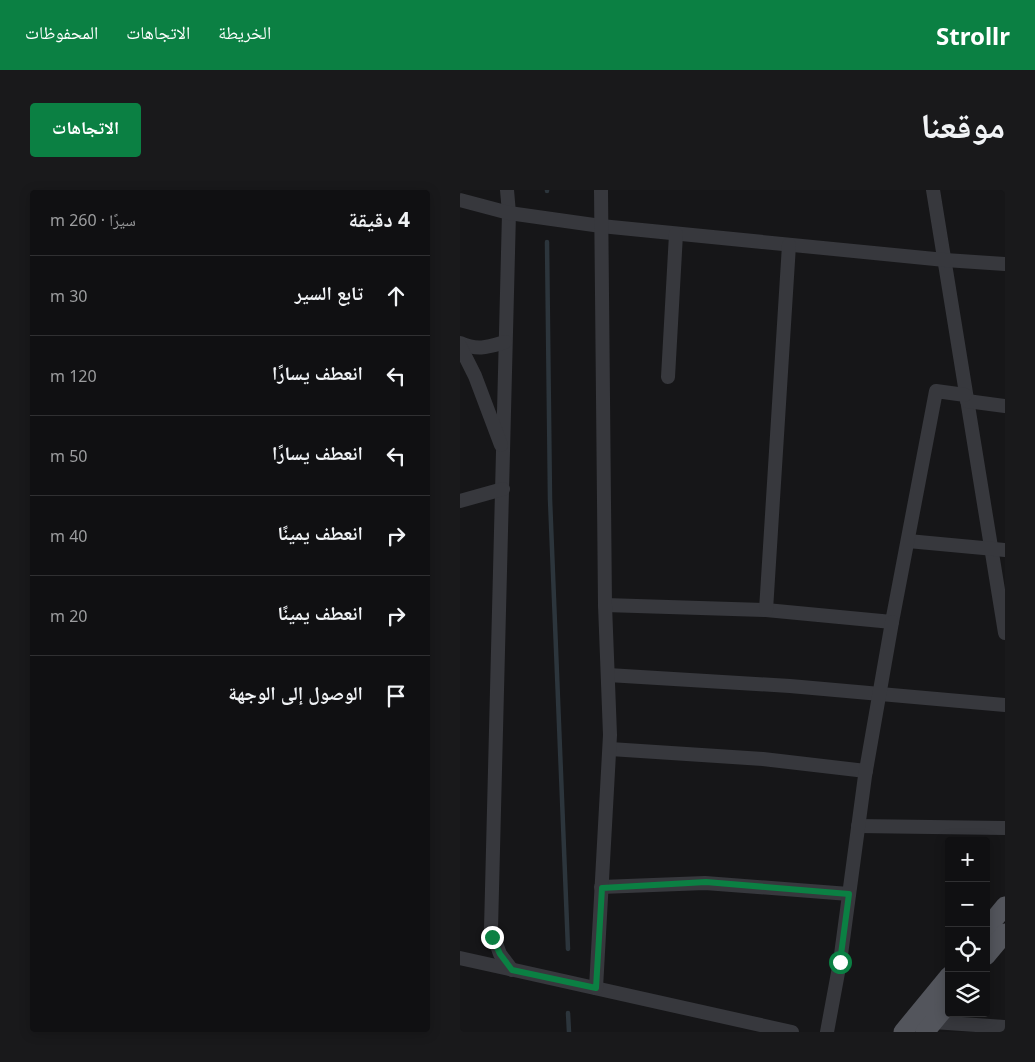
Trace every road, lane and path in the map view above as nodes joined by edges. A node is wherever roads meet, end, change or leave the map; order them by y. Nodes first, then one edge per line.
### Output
1 (507, 190) edge
2 (601, 190) edge
3 (933, 190) edge
4 (460, 200) edge
5 (509, 213) junction
6 (601, 226) junction
7 (676, 234) junction
8 (789, 245) junction
9 (945, 260) junction
10 (1005, 264) edge
11 (505, 342) junction
12 (460, 345) edge
13 (668, 377) dead end
14 (966, 398) junction
15 (1005, 406) edge
16 (504, 452) junction
17 (503, 490) junction
18 (460, 501) edge
19 (908, 540) junction
20 (999, 550) edge
21 (605, 605) junction
22 (766, 610) junction
23 (892, 622) junction
24 (1005, 633) edge
25 (608, 675) junction
26 (880, 695) junction
27 (1005, 706) edge
28 (610, 749) junction
29 (866, 771) junction
30 (858, 826) junction
31 (1005, 828) edge
32 (602, 888) junction
33 (849, 894) junction
34 (1005, 906) edge
35 (988, 927) edge
36 (1005, 932) edge
37 (990, 951) edge
38 (460, 960) edge
39 (512, 970) junction
40 (945, 981) edge
41 (596, 988) junction
42 (945, 1008) edge
43 (929, 1027) edge
44 (1005, 1027) edge
45 (792, 1032) edge
46 (827, 1032) edge
47 (903, 1032) edge

1 - 5 street
2 - 6 street
3 - 9 street
4 - 5 street
5 - 6 street
5 - 11 street
6 - 7 street
6 - 21 street
7 - 8 street
7 - 13 street
8 - 9 street
8 - 22 street
9 - 10 street
9 - 14 street
11 - 12 street
11 - 16 street
12 - 16 street
14 - 15 street
14 - 19 street
14 - 20 street
16 - 17 street
17 - 18 street
17 - 39 street
19 - 20 street
19 - 23 street
20 - 24 street
21 - 22 street
21 - 25 street
22 - 23 street
23 - 26 street
25 - 26 street
25 - 28 street
26 - 27 street
26 - 29 street
28 - 29 street
28 - 32 street
29 - 30 street
30 - 31 street
30 - 33 street
32 - 33 street
32 - 41 street
33 - 46 street
34 - 35 main road
36 - 37 main road
38 - 39 street
39 - 41 street
40 - 47 main road
41 - 45 street
42 - 43 main road
43 - 44 street

